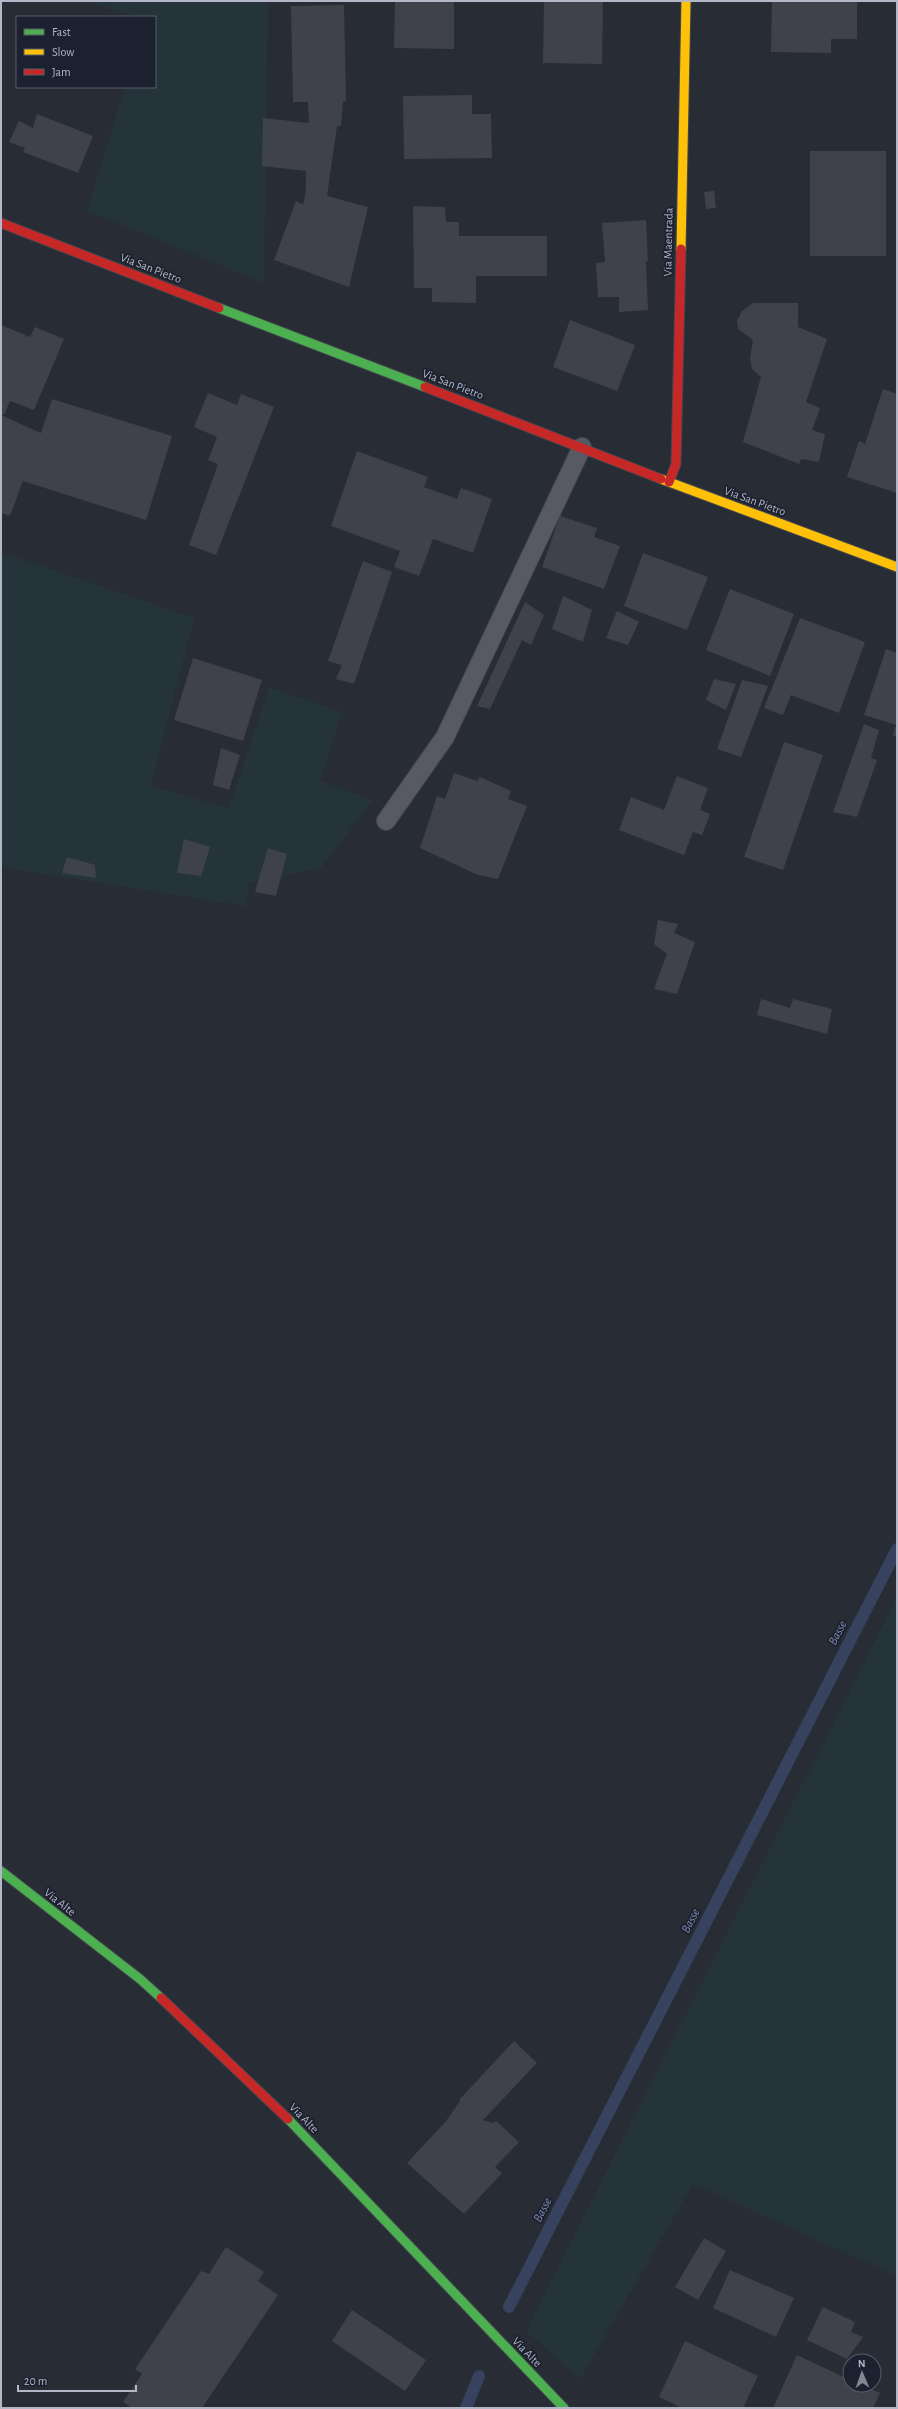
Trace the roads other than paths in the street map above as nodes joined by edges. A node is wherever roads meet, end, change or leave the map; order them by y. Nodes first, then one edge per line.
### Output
1 (686, 1) edge
2 (1, 223) edge
3 (582, 447) junction
4 (668, 482) junction
5 (897, 567) edge
6 (386, 821) dead end
7 (1, 1871) edge
8 (564, 2408) edge

1 - 4 street, Via Maentrada
2 - 3 street, Via San Pietro
3 - 4 street, Via San Pietro
3 - 6 lane
4 - 5 street, Via San Pietro
7 - 8 street, Via Alte

